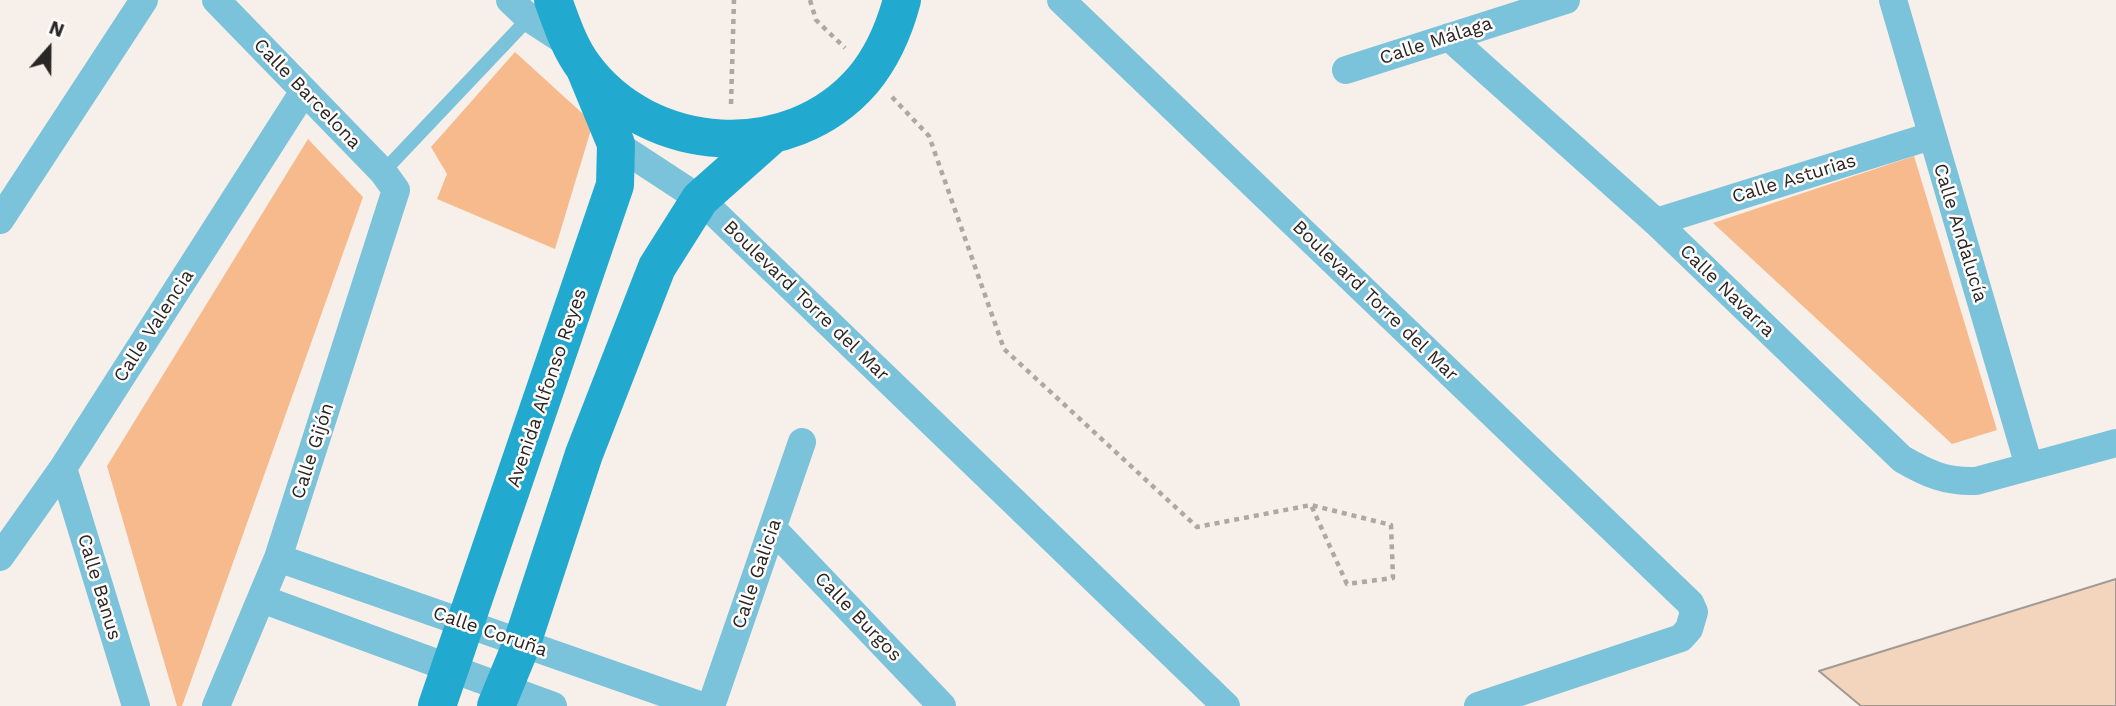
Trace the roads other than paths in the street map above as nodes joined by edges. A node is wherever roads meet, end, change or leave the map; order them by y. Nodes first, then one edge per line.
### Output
1 (144, 0) edge
2 (216, 0) edge
3 (902, 0) edge
4 (1061, 0) edge
5 (1566, 0) edge
6 (1893, 0) edge
7 (531, 6) edge
8 (1449, 37) junction
9 (577, 57) junction
10 (1346, 70) dead end
11 (304, 91) junction
12 (772, 135) junction
13 (1931, 136) junction
14 (616, 144) junction
15 (389, 181) junction
16 (699, 199) junction
17 (0, 220) edge
18 (1656, 222) junction
19 (802, 442) dead end
20 (2116, 443) edge
21 (2029, 466) junction
22 (63, 468) junction
23 (773, 529) junction
24 (0, 557) edge
25 (278, 558) junction
26 (262, 599) junction
27 (466, 624) junction
28 (522, 643) junction
29 (451, 669) junction
30 (499, 697) edge
31 (136, 706) edge
32 (216, 706) edge
33 (437, 706) edge
34 (553, 706) edge
35 (702, 706) edge
36 (711, 706) edge
37 (942, 706) edge
38 (1226, 706) edge
39 (1478, 706) edge

1 - 17 street
2 - 11 street, Calle Barcelona
3 - 12 street
4 - 39 street, Boulevard Torre del Mar
5 - 8 street, Calle Málaga
6 - 13 street, Calle Andalucía
7 - 9 street, Avenida Alfonso Reyes
7 - 15 lane
8 - 10 street, Calle Málaga
8 - 18 street, Calle Navarra
9 - 12 street
9 - 14 street, Avenida Alfonso Reyes
11 - 15 street, Calle Barcelona
11 - 22 street, Calle Valencia
12 - 16 street
13 - 18 street, Calle Asturias
13 - 21 street, Calle Andalucía
14 - 16 street, Boulevard Torre del Mar
14 - 27 street, Avenida Alfonso Reyes
15 - 25 street, Calle Gijón
16 - 28 street
16 - 38 street, Boulevard Torre del Mar
18 - 21 street, Calle Navarra
19 - 23 street, Calle Galicia
20 - 21 street, Calle Navarra
22 - 24 street, Calle Valencia
22 - 31 street, Calle Banus
23 - 36 street, Calle Galicia
23 - 37 street, Calle Burgos
25 - 26 street, Calle Gijón
25 - 27 street, Calle Coruña
26 - 29 street
26 - 32 street, Calle Gijón
27 - 28 street, Calle Coruña
27 - 29 street, Avenida Alfonso Reyes
28 - 30 street
28 - 35 street, Calle Coruña
29 - 30 street
29 - 33 street, Avenida Alfonso Reyes
30 - 34 street

